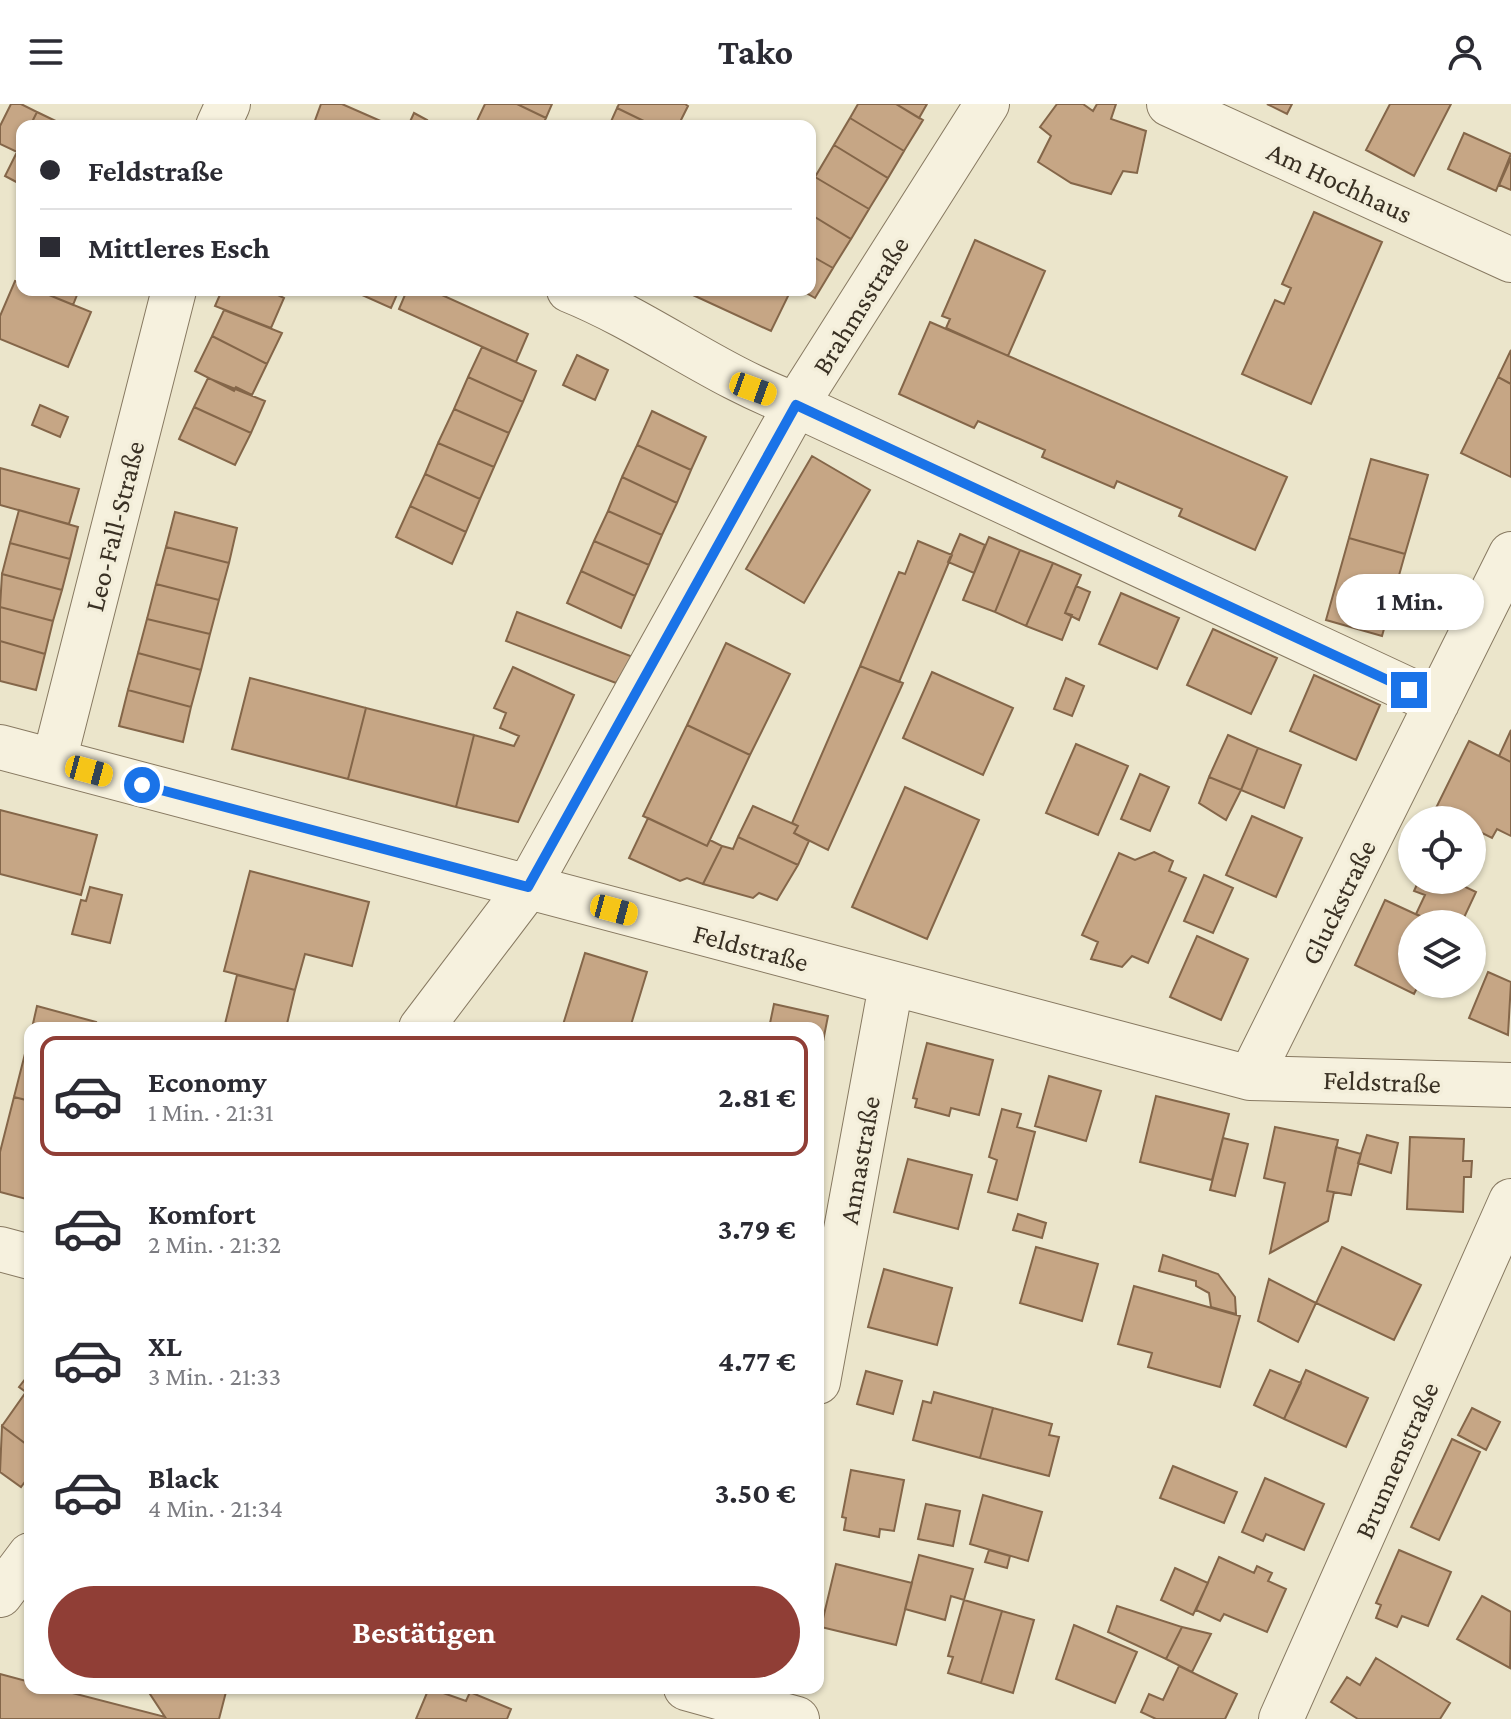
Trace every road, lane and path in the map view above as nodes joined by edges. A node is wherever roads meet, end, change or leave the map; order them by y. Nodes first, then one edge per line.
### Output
1 (987, 104) edge
2 (1169, 104) edge
3 (1511, 260) edge
4 (172, 296) edge
5 (581, 296) edge
6 (796, 405) junction
7 (1511, 554) edge
8 (1437, 703) junction
9 (0, 747) edge
10 (54, 761) junction
11 (528, 887) junction
12 (891, 985) junction
13 (426, 1022) edge
14 (1250, 1078) junction
15 (1511, 1085) edge
16 (1511, 1201) edge
17 (0, 1249) edge
18 (24, 1255) edge
19 (824, 1349) edge
20 (0, 1539) edge
21 (24, 1545) edge
22 (24, 1563) edge
23 (0, 1595) edge
24 (711, 1694) edge
25 (768, 1708) edge
26 (1281, 1719) edge

1 - 6 street, Brahmsstraße
2 - 3 street, Am Hochhaus
4 - 10 street, Leo-Fall-Straße
5 - 6 street
6 - 8 street
6 - 11 street, Brahmsstraße
7 - 8 street, Gluckstraße
8 - 14 street, Gluckstraße
9 - 10 street, Feldstraße
10 - 11 street, Feldstraße
11 - 12 street, Feldstraße
11 - 13 street, Brahmsstraße
12 - 14 street, Feldstraße
12 - 19 street, Annastraße
14 - 15 street, Feldstraße
16 - 26 street, Brunnenstraße
17 - 18 street
20 - 21 street
22 - 23 street
24 - 25 street

